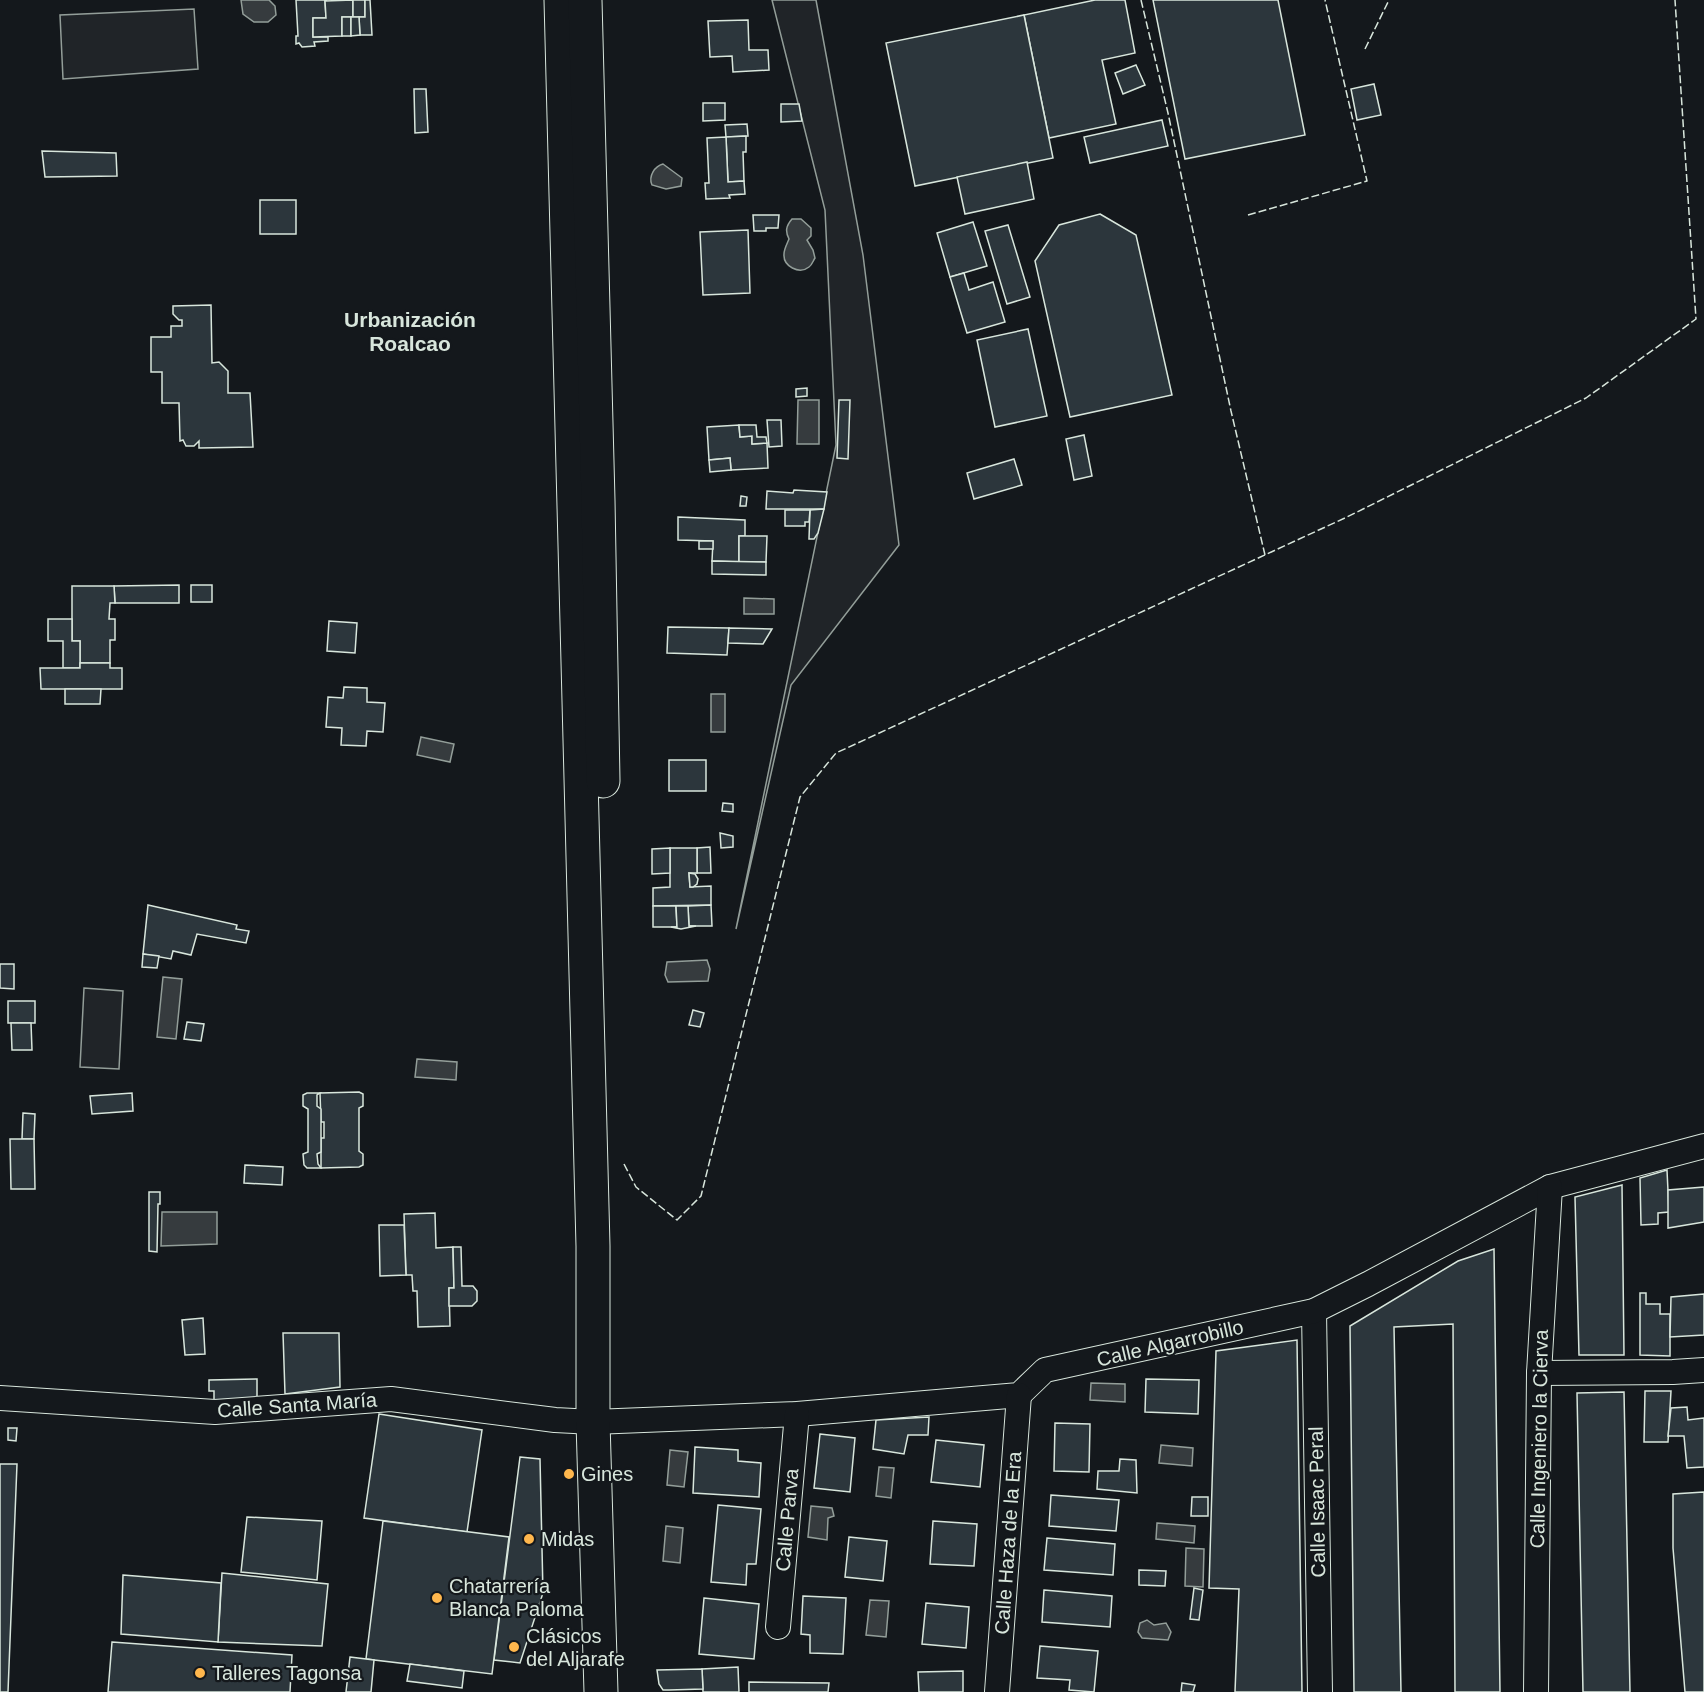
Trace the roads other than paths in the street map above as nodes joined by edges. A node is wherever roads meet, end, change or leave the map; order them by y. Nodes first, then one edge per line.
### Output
1 (561, 0) edge
2 (585, 0) edge
3 (1704, 1146) edge
4 (1550, 1187) junction
5 (1314, 1311) junction
6 (1704, 1370) edge
7 (1539, 1373) junction
8 (1019, 1395) junction
9 (0, 1398) edge
10 (797, 1414) junction
11 (602, 1421) junction
12 (777, 1627) dead end
13 (601, 1692) edge
14 (621, 1692) edge
15 (997, 1692) edge
16 (1320, 1692) edge
17 (1536, 1692) edge

1 - 11 main road
2 - 11 main road
3 - 4 street, Calle Algarrobillo
4 - 5 street, Calle Algarrobillo
4 - 7 street, Calle Ingeniero la Cierva
5 - 8 street, Calle Algarrobillo
5 - 16 street, Calle Isaac Peral
6 - 7 street
7 - 17 street, Calle Ingeniero la Cierva
8 - 10 street
8 - 15 street, Calle Haza de la Era
9 - 11 street, Calle Santa María
10 - 11 street
10 - 12 street, Calle Parva
11 - 13 main road
11 - 14 main road

